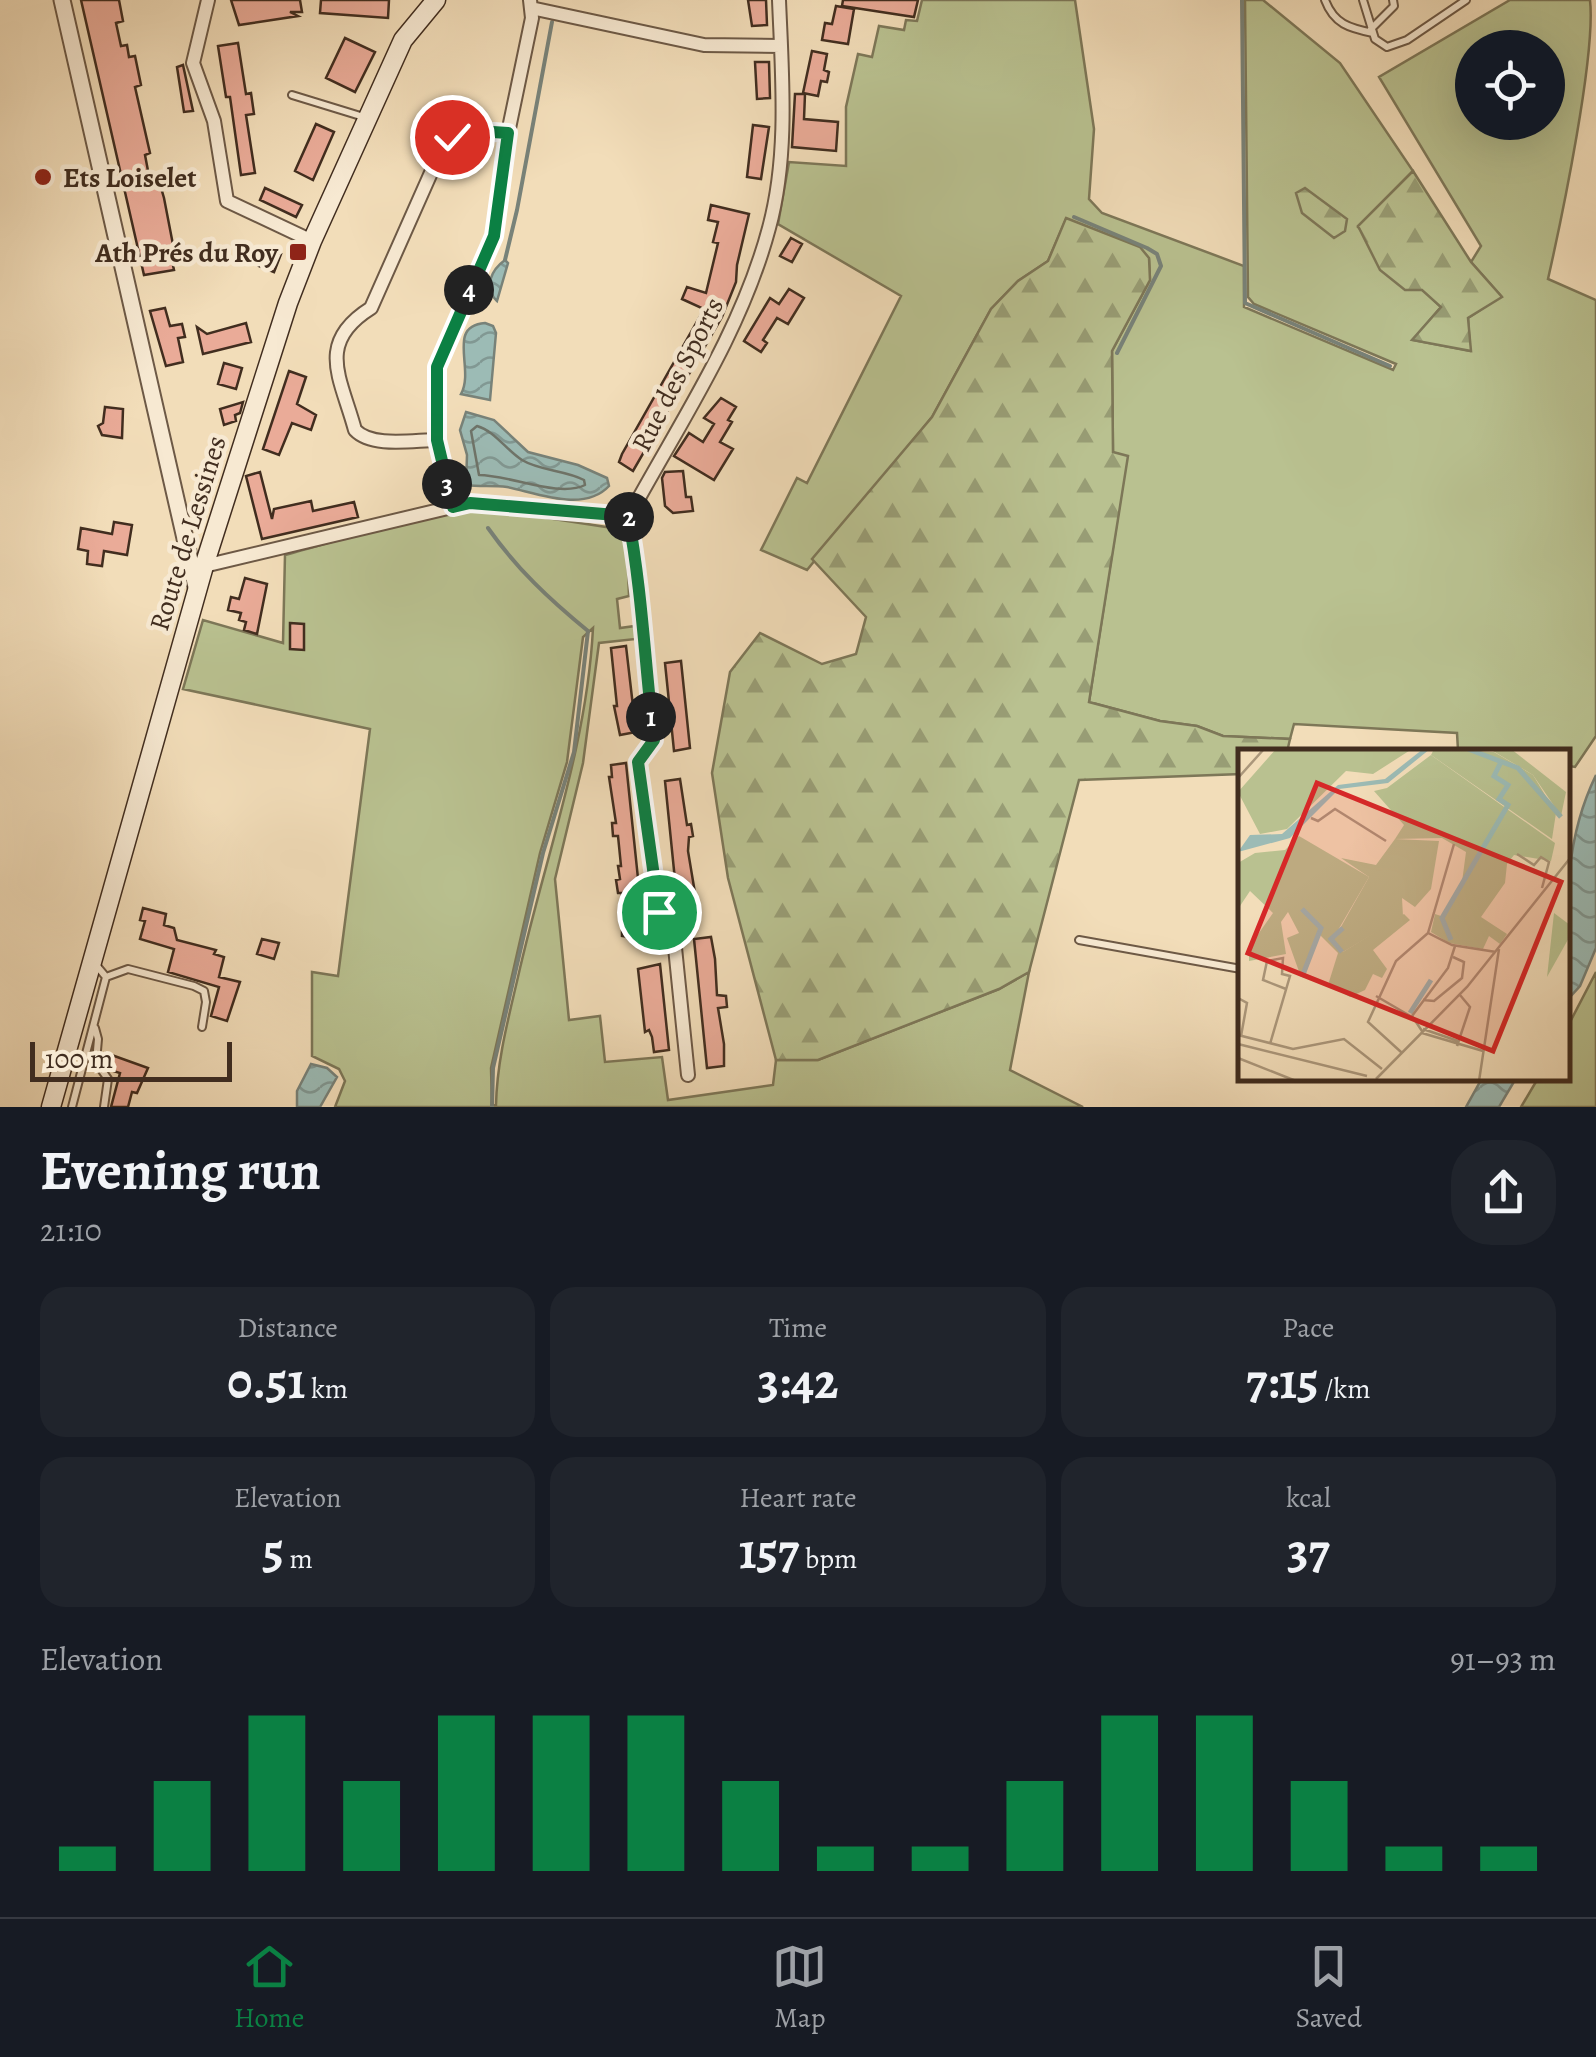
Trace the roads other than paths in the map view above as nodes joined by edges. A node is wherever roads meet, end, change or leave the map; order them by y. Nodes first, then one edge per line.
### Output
1 (62, 0) edge
2 (208, 0) edge
3 (436, 0) edge
4 (778, 0) edge
5 (1325, 0) edge
6 (1364, 0) edge
7 (1393, 0) edge
8 (1466, 0) edge
9 (530, 4) edge
10 (1372, 31) junction
11 (780, 46) junction
12 (292, 95) dead end
13 (368, 118) junction
14 (508, 133) junction
15 (312, 241) junction
16 (437, 440) junction
17 (453, 507) junction
18 (628, 516) junction
19 (204, 566) junction
20 (197, 591) junction
21 (1078, 940) dead end
22 (92, 960) junction
23 (1238, 968) edge
24 (106, 977) junction
25 (202, 1027) dead end
26 (95, 1028) junction
27 (688, 1075) dead end
28 (51, 1107) edge
29 (72, 1107) edge
30 (104, 1107) edge

1 - 20 street
2 - 15 street
3 - 13 main road, Route de Lessines
4 - 11 street, Rue des Sports
5 - 10 lane
6 - 10 lane
7 - 10 lane
8 - 10 lane
9 - 11 street
9 - 14 street
11 - 18 street, Rue des Sports
12 - 13 lane
13 - 15 main road, Route de Lessines
14 - 16 street
14 - 16 street
15 - 19 main road, Route de Lessines
16 - 17 street
17 - 18 street
17 - 19 street
18 - 27 street
19 - 20 main road, Route de Lessines
20 - 22 main road, Route de Lessines
21 - 23 lane
22 - 24 lane
22 - 28 main road, Route de Lessines
24 - 25 lane
24 - 26 lane
26 - 29 lane
26 - 30 lane

